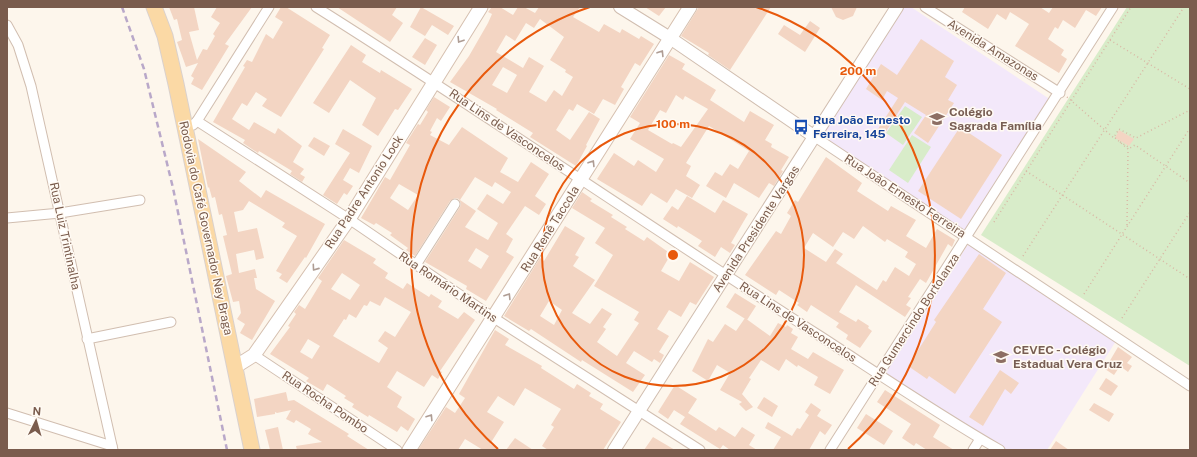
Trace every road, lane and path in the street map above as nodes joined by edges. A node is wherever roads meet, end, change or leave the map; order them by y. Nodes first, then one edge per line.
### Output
1 (154, 7) edge
2 (269, 7) edge
3 (316, 7) edge
4 (481, 7) edge
5 (620, 7) edge
6 (690, 7) edge
7 (897, 7) edge
8 (925, 7) edge
9 (1113, 7) edge
10 (1131, 7) edge
11 (1184, 7) edge
12 (7, 25) edge
13 (670, 38) junction
14 (1110, 40) junction
15 (1147, 63) junction
16 (434, 81) junction
17 (1190, 90) edge
18 (1060, 93) junction
19 (1072, 100) junction
20 (1190, 110) edge
21 (197, 121) junction
22 (1104, 128) junction
23 (1190, 128) edge
24 (185, 130) junction
25 (815, 136) junction
26 (1114, 138) junction
27 (1165, 166) junction
28 (1026, 170) junction
29 (582, 180) junction
30 (1190, 183) edge
31 (1062, 194) junction
32 (140, 200) dead end
33 (455, 204) dead end
34 (1190, 212) edge
35 (60, 213) junction
36 (7, 218) edge
37 (349, 219) junction
38 (994, 222) dead end
39 (1127, 227) junction
40 (1122, 234) junction
41 (968, 237) junction
42 (1022, 256) dead end
43 (1160, 259) junction
44 (416, 265) junction
45 (726, 276) junction
46 (1190, 279) edge
47 (1084, 294) dead end
48 (494, 318) junction
49 (1122, 318) dead end
50 (171, 322) dead end
51 (87, 339) junction
52 (254, 355) junction
53 (235, 367) junction
54 (879, 374) junction
55 (1190, 386) edge
56 (639, 411) junction
57 (7, 413) edge
58 (980, 439) junction
59 (112, 448) edge
60 (252, 450) edge
61 (397, 450) edge
62 (409, 450) edge
63 (614, 450) edge
64 (700, 450) edge
65 (830, 450) edge
66 (973, 450) edge
67 (1000, 450) edge

1 - 24 main road, Rodovia do Café Governador Ney Braga
2 - 21 street
3 - 16 street, Rua Lins de Vasconcelos
4 -> 16 main road, Rua Padre Antonio Lock
5 - 13 street, Rua João Ernesto Ferreira
6 - 13 main road, Rua Renê Taccola
7 - 25 street, Avenida Presidente Vargas
8 - 18 street, Avenida Amazonas
9 - 18 street, Rua Gumercindo Bortolanza
10 - 14 path
11 - 15 path
12 - 35 street, Rua Luiz Trintinalha
13 - 25 street, Rua João Ernesto Ferreira
29 -> 13 main road, Rua Renê Taccola
14 - 15 path
14 - 19 path
15 - 17 path
15 - 22 path
16 - 29 street, Rua Lins de Vasconcelos
16 - 37 main road, Rua Padre Antonio Lock
18 - 19 path
18 - 41 street, Rua Gumercindo Bortolanza
19 - 22 path
19 - 28 path
20 - 26 path
21 - 24 street
21 - 37 street, Rua Romário Martins
22 - 26 path
22 - 31 path
23 - 27 path
24 - 53 main road, Rodovia do Café Governador Ney Braga
25 - 41 street, Rua João Ernesto Ferreira
25 - 45 street, Avenida Presidente Vargas
26 - 27 path
26 - 39 path
27 - 30 path
27 - 39 path
28 - 31 path
28 - 38 path
29 - 45 street, Rua Lins de Vasconcelos
48 -> 29 main road, Rua Renê Taccola
31 - 40 path
31 - 42 path
32 - 35 street
33 - 44 street
34 - 43 path
35 - 36 street
35 - 51 street, Rua Luiz Trintinalha
37 - 44 street, Rua Romário Martins
37 -> 52 main road, Rua Padre Antonio Lock
39 - 40 path
40 - 43 path
40 - 47 path
41 - 54 street, Rua Gumercindo Bortolanza
41 - 55 street, Rua João Ernesto Ferreira
43 - 46 path
43 - 49 path
44 - 48 street, Rua Romário Martins
45 - 54 street, Rua Lins de Vasconcelos
45 - 56 street, Avenida Presidente Vargas
48 - 56 street, Rua Romário Martins
62 -> 48 main road, Rua Renê Taccola
50 - 51 street
51 - 59 street, Rua Luiz Trintinalha
52 - 53 main road, Rua Padre Antonio Lock
52 - 61 street, Rua Rocha Pombo
53 - 60 main road, Rodovia do Café Governador Ney Braga
54 - 58 street, Rua Lins de Vasconcelos
54 - 65 street, Rua Gumercindo Bortolanza
56 - 63 street, Avenida Presidente Vargas
56 - 64 street, Rua Romário Martins
57 - 59 street
58 - 66 street
58 - 67 street, Rua Lins de Vasconcelos

